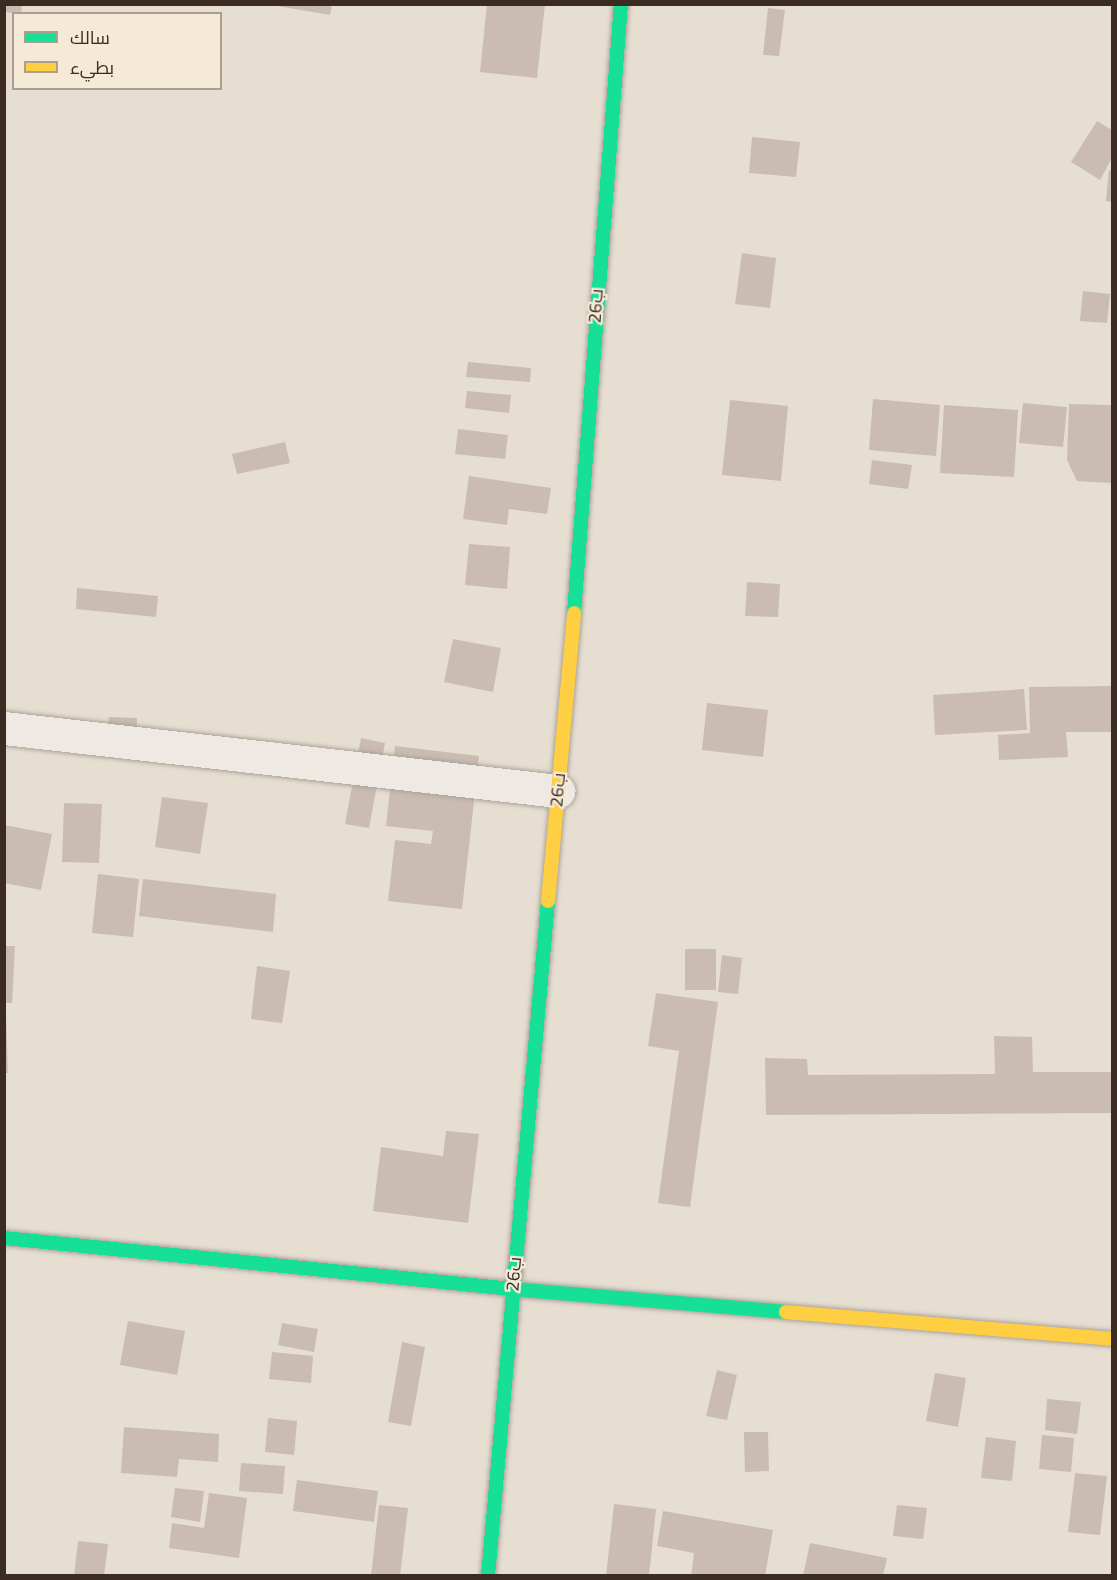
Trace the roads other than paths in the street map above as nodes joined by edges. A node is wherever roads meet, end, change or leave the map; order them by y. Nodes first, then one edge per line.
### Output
1 (621, 4) edge
2 (4, 728) edge
3 (558, 791) junction
4 (4, 1238) edge
5 (512, 1289) junction
6 (1113, 1339) edge
7 (488, 1575) edge

1 - 3 main road, 26ب
2 - 3 street
3 - 5 main road, 26ب
4 - 5 main road
5 - 6 main road
5 - 7 main road, 26ب

